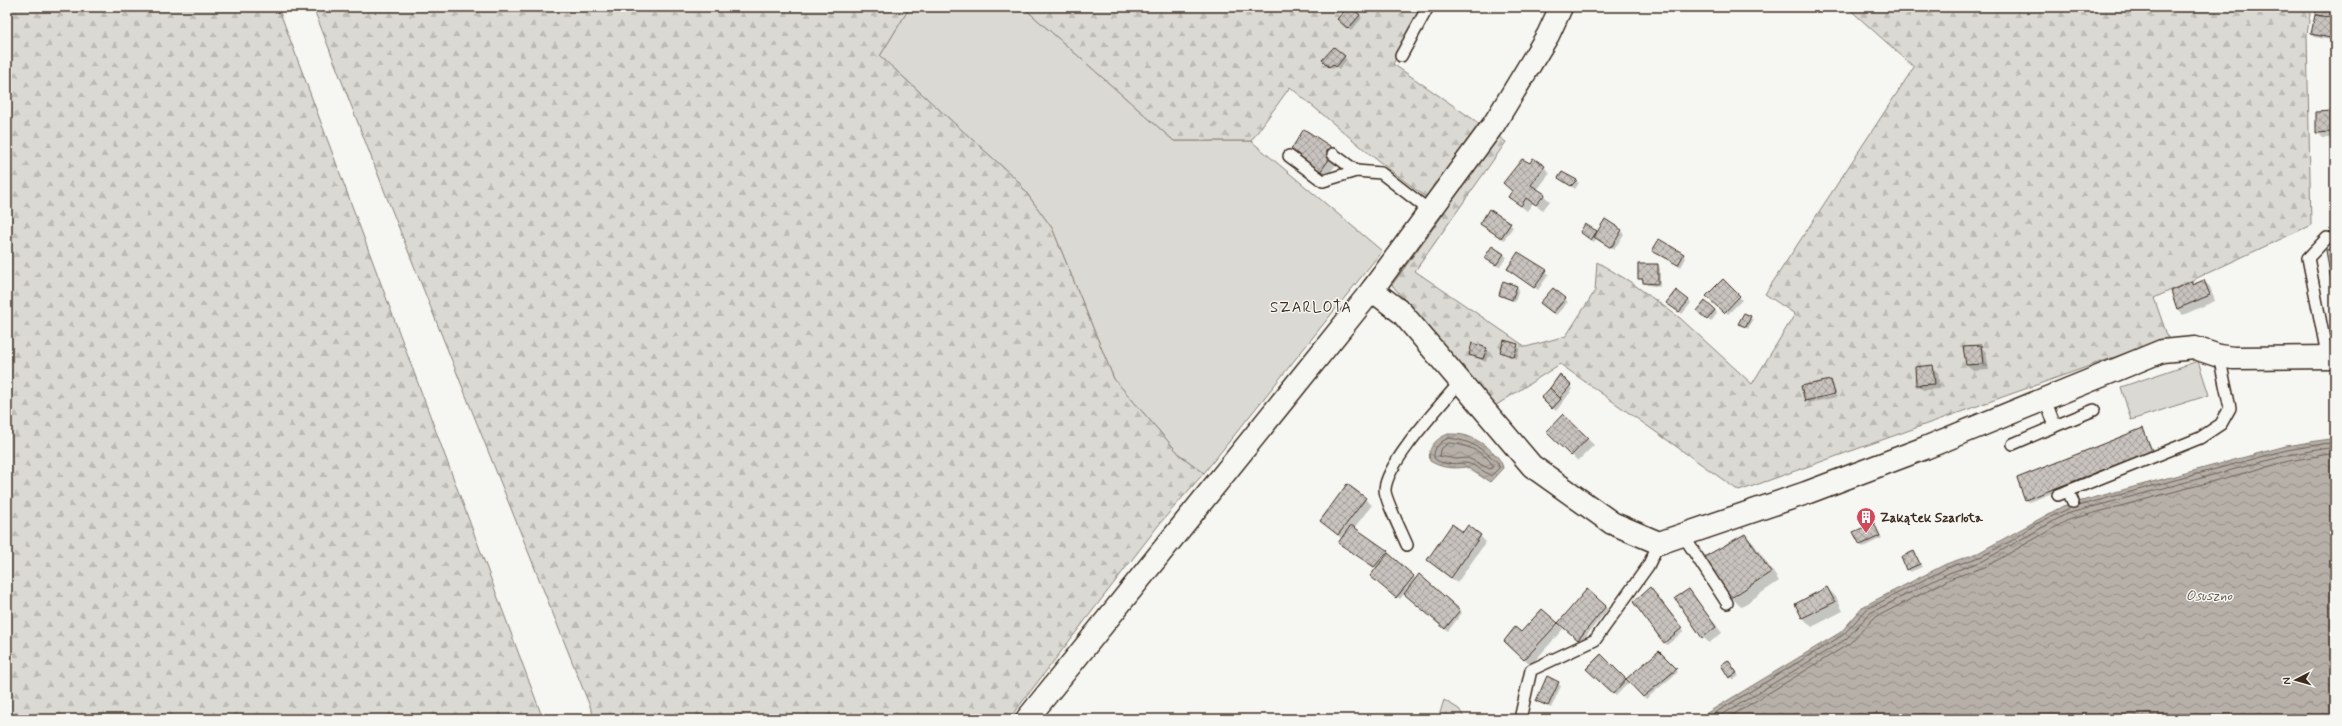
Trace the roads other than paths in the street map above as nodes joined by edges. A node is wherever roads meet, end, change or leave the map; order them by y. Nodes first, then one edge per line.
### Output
1 (1428, 7) edge
2 (1561, 7) edge
3 (1401, 56) dead end
4 (1333, 154) dead end
5 (1289, 156) dead end
6 (1356, 171) junction
7 (1430, 211) junction
8 (2327, 238) dead end
9 (1372, 290) junction
10 (2219, 356) junction
11 (2330, 357) edge
12 (1460, 382) junction
13 (2045, 399) junction
14 (2094, 410) dead end
15 (2055, 426) junction
16 (2014, 444) dead end
17 (2073, 502) dead end
18 (1683, 535) junction
19 (1658, 543) junction
20 (1407, 545) dead end
21 (1727, 603) dead end
22 (1027, 719) edge
23 (1520, 719) edge

1 - 3 lane
2 - 7 street
4 - 6 lane
5 - 6 lane
6 - 7 lane
7 - 9 street
8 - 11 lane
9 - 12 street
9 - 22 street
10 - 11 street
10 - 13 street
10 - 17 lane
12 - 19 street
12 - 20 lane
13 - 15 lane
13 - 18 street
14 - 15 lane
15 - 16 lane
18 - 19 street
18 - 21 lane
19 - 23 lane

